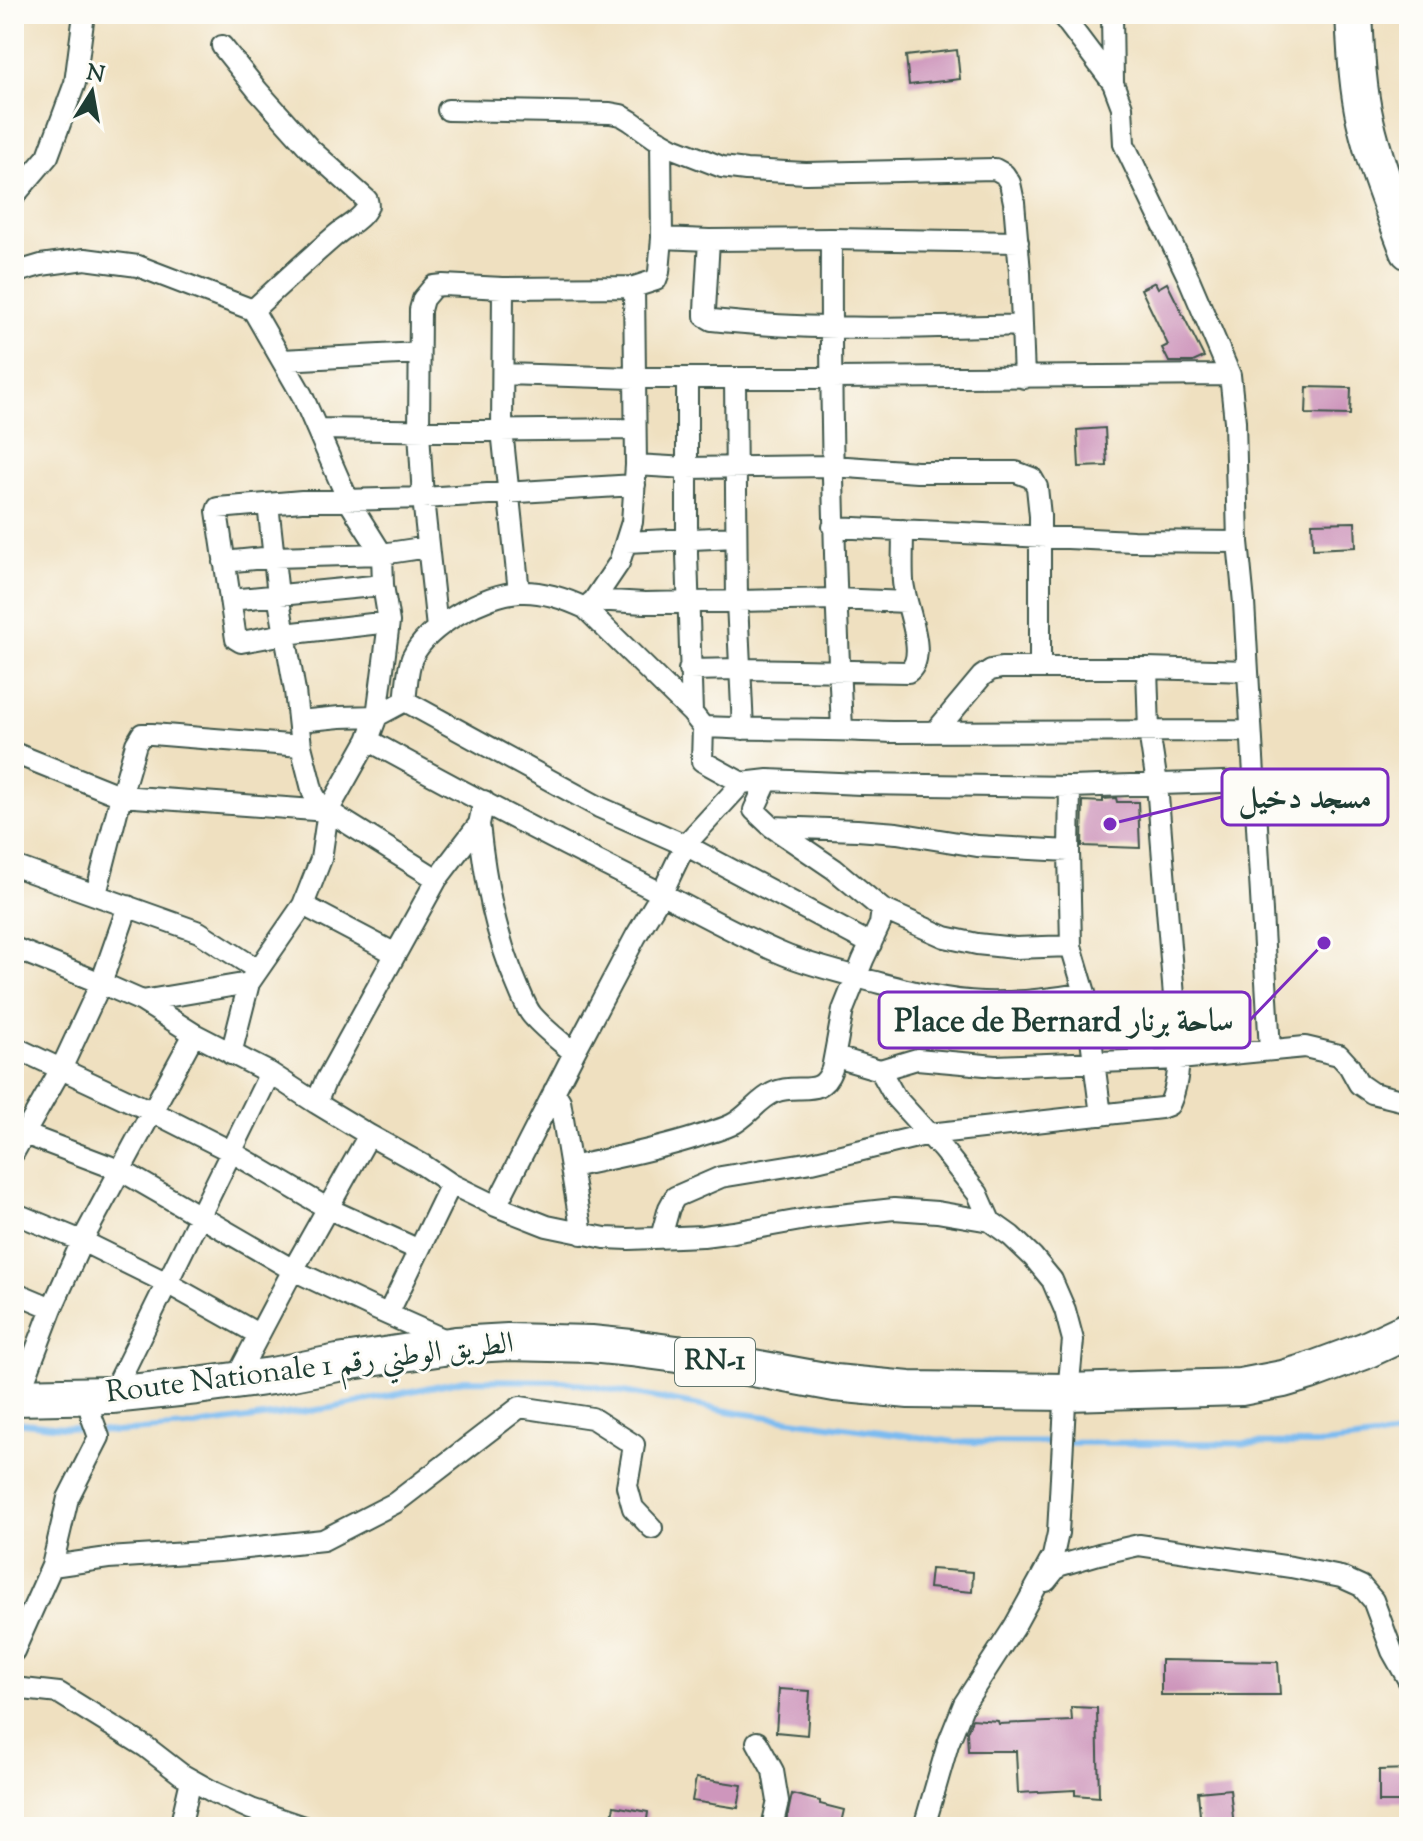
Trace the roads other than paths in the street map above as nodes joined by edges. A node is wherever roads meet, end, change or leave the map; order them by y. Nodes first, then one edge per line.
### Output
1 (84, 14) edge
2 (1061, 14) edge
3 (1112, 14) edge
4 (1354, 14) edge
5 (222, 46) dead end
6 (1113, 83) junction
7 (448, 110) dead end
8 (661, 141) junction
9 (14, 196) edge
10 (662, 238) junction
11 (831, 239) junction
12 (709, 240) junction
13 (1018, 242) junction
14 (1409, 251) edge
15 (14, 273) edge
16 (634, 287) junction
17 (503, 288) junction
18 (253, 310) junction
19 (1022, 325) junction
20 (831, 327) junction
21 (419, 353) junction
22 (282, 360) junction
23 (504, 374) junction
24 (1230, 375) junction
25 (634, 378) junction
26 (687, 378) junction
27 (735, 378) junction
28 (830, 378) junction
29 (1024, 378) junction
30 (317, 429) junction
31 (635, 429) junction
32 (502, 430) junction
33 (419, 431) junction
34 (833, 466) junction
35 (735, 467) junction
36 (687, 468) junction
37 (636, 475) junction
38 (507, 492) junction
39 (423, 498) junction
40 (348, 500) junction
41 (268, 504) junction
42 (833, 527) junction
43 (903, 530) junction
44 (1039, 535) junction
45 (736, 537) junction
46 (687, 539) junction
47 (626, 542) junction
48 (1238, 542) junction
49 (428, 547) junction
50 (382, 554) junction
51 (274, 557) junction
52 (224, 562) junction
53 (383, 585) junction
54 (519, 592) junction
55 (278, 595) junction
56 (835, 599) junction
57 (230, 600) junction
58 (737, 602) junction
59 (907, 602) junction
60 (689, 603) junction
61 (590, 604) junction
62 (389, 622) junction
63 (437, 628) junction
64 (285, 634) junction
65 (1040, 668) junction
66 (1147, 668) junction
67 (740, 669) junction
68 (689, 670) junction
69 (839, 670) junction
70 (1247, 671) junction
71 (405, 701) junction
72 (377, 716) junction
73 (697, 720) junction
74 (299, 721) junction
75 (743, 729) junction
76 (842, 729) junction
77 (936, 731) junction
78 (1149, 731) junction
79 (1250, 731) junction
80 (368, 740) junction
81 (301, 746) junction
82 (14, 753) edge
83 (768, 780) junction
84 (1253, 781) junction
85 (742, 783) junction
86 (1157, 784) junction
87 (1070, 787) junction
88 (121, 796) junction
89 (484, 801) junction
90 (328, 811) junction
91 (479, 824) junction
92 (772, 827) junction
93 (685, 845) junction
94 (1069, 851) junction
95 (14, 866) edge
96 (437, 879) junction
97 (662, 893) junction
98 (96, 894) junction
99 (303, 905) junction
100 (128, 906) junction
101 (882, 909) junction
102 (871, 944) junction
103 (1071, 946) junction
104 (14, 948) edge
105 (394, 953) junction
106 (253, 976) junction
107 (857, 976) junction
108 (101, 983) junction
109 (1085, 993) junction
110 (142, 1001) junction
111 (194, 1034) junction
112 (14, 1047) edge
113 (1270, 1050) junction
114 (574, 1053) junction
115 (231, 1054) junction
116 (836, 1057) junction
117 (1179, 1059) junction
118 (1094, 1062) junction
119 (61, 1069) junction
120 (880, 1070) junction
121 (270, 1073) junction
122 (554, 1091) junction
123 (1409, 1102) edge
124 (316, 1103) junction
125 (153, 1112) junction
126 (1101, 1115) junction
127 (369, 1135) junction
128 (17, 1139) edge
129 (936, 1142) junction
130 (232, 1152) junction
131 (571, 1167) junction
132 (122, 1171) junction
133 (451, 1184) junction
134 (496, 1206) junction
135 (327, 1208) junction
136 (14, 1213) edge
137 (200, 1217) junction
138 (990, 1221) junction
139 (582, 1234) junction
140 (661, 1237) junction
141 (82, 1241) junction
142 (419, 1250) junction
143 (293, 1270) junction
144 (167, 1283) junction
145 (14, 1292) edge
146 (52, 1308) junction
147 (388, 1314) junction
148 (1409, 1330) edge
149 (258, 1334) junction
150 (456, 1345) junction
151 (234, 1382) junction
152 (100, 1396) junction
153 (16, 1397) edge
154 (1067, 1398) junction
155 (652, 1528) dead end
156 (52, 1566) junction
157 (1026, 1606) junction
158 (14, 1651) edge
159 (1409, 1681) edge
160 (14, 1688) edge
161 (757, 1742) dead end
162 (191, 1780) junction
163 (183, 1827) edge
164 (304, 1827) edge
165 (772, 1827) edge
166 (924, 1827) edge

1 - 9 street
2 - 6 street
3 - 6 street
4 - 14 highway
5 - 18 street
6 - 24 street
7 - 8 street
8 - 10 street
8 - 13 street
10 - 12 street
10 - 16 street
11 - 12 street
11 - 13 street
11 - 20 street
12 - 20 street
13 - 19 street
15 - 18 street
16 - 17 street
16 - 25 street
17 - 21 street
17 - 23 street
18 - 22 street
19 - 20 street
19 - 29 street
20 - 28 street
21 - 22 street
21 - 33 street
22 - 30 street
23 - 25 street
23 - 32 street
24 - 29 street
24 - 48 street
25 - 26 street
25 - 31 street
26 - 27 street
26 - 36 street
27 - 28 street
27 - 35 street
28 - 29 street
28 - 34 street
30 - 33 street
30 - 40 street
31 - 32 street
31 - 37 street
32 - 33 street
32 - 38 street
33 - 39 street
34 - 35 street
34 - 42 street
34 - 44 street
35 - 36 street
35 - 45 street
36 - 37 street
36 - 46 street
37 - 38 street
37 - 47 street
38 - 39 street
38 - 54 street
39 - 40 street
39 - 49 street
40 - 41 street
40 - 50 street
41 - 51 street
41 - 52 street
42 - 43 street
42 - 56 street
43 - 44 street
43 - 59 street
44 - 48 street
44 - 65 street
45 - 46 street
45 - 58 street
46 - 47 street
46 - 60 street
47 - 61 street
48 - 70 street
49 - 50 street
49 - 63 street
50 - 51 street
50 - 53 street
51 - 52 street
51 - 55 street
52 - 57 street
53 - 55 street
53 - 62 street
54 - 61 street
54 - 63 street
55 - 57 street
55 - 64 street
56 - 58 street
56 - 59 street
56 - 69 street
57 - 64 street
58 - 60 street
58 - 67 street
59 - 69 street
60 - 61 street
60 - 68 street
61 - 73 street
62 - 64 street
62 - 72 street
63 - 71 street
64 - 74 street
65 - 66 street
65 - 77 street
66 - 70 street
66 - 78 street
67 - 68 street
67 - 69 street
67 - 75 street
68 - 73 street
69 - 76 street
70 - 79 street
71 - 72 street
71 - 93 street
72 - 74 street
72 - 80 street
73 - 75 street
73 - 85 street
74 - 81 street
75 - 76 street
76 - 77 street
77 - 78 street
78 - 79 street
78 - 86 street
79 - 84 street
80 - 89 street
80 - 90 street
81 - 88 street
81 - 90 street
82 - 88 street
83 - 85 street
83 - 87 street
83 - 92 street
84 - 86 street
84 - 113 street
85 - 93 street
86 - 87 street
86 - 117 street
87 - 94 street
88 - 90 street
88 - 98 street
89 - 91 street
89 - 97 street
90 - 96 street
90 - 99 street
91 - 96 street
91 - 114 street
92 - 94 street
92 - 101 street
93 - 97 street
93 - 102 street
94 - 103 street
95 - 98 street
96 - 105 street
97 - 107 street
97 - 114 street
98 - 100 street
99 - 105 street
99 - 106 street
100 - 106 street
100 - 108 street
101 - 102 street
101 - 103 street
102 - 107 street
103 - 109 street
104 - 108 street
105 - 124 street
106 - 110 street
106 - 115 street
107 - 109 street
107 - 116 street
108 - 110 street
108 - 119 street
109 - 118 street
110 - 111 street
111 - 115 street
111 - 125 street
112 - 119 street
113 - 117 street
113 - 123 street
114 - 122 street
115 - 121 street
116 - 120 street
116 - 131 street
117 - 118 street
117 - 126 street
118 - 120 street
118 - 126 street
119 - 125 street
119 - 128 street
120 - 129 street
121 - 124 street
121 - 130 street
122 - 131 street
122 - 134 street
124 - 127 street
125 - 130 street
125 - 132 street
126 - 129 street
127 - 133 street
127 - 135 street
128 - 132 street
129 - 138 street
129 - 140 street
130 - 135 street
130 - 137 street
131 - 139 street
132 - 137 street
132 - 141 street
133 - 134 street
133 - 142 street
134 - 139 street
135 - 142 street
135 - 143 street
136 - 141 street
137 - 143 street
137 - 144 street
138 - 140 street
138 - 154 street
139 - 140 street
141 - 144 street
141 - 146 street
142 - 147 street
143 - 147 street
143 - 149 street
144 - 149 street
144 - 152 street
145 - 146 street
146 - 153 street
147 - 150 street
148 - 154 highway, Route Nationale الطريق الوطني رقم 1 / RN-1
149 - 151 street
150 - 151 highway, Route Nationale الطريق الوطني رقم 1 / RN-1
150 - 154 highway, Route Nationale الطريق الوطني رقم 1 / RN-1
151 - 152 highway, Route Nationale الطريق الوطني رقم 1 / RN-1
152 - 153 highway, Route Nationale الطريق الوطني رقم 1 / RN-1
152 - 156 street
154 - 157 street
155 - 156 street
156 - 158 street
157 - 159 street
157 - 166 street
160 - 162 street
161 - 165 street
162 - 163 street
162 - 164 street

